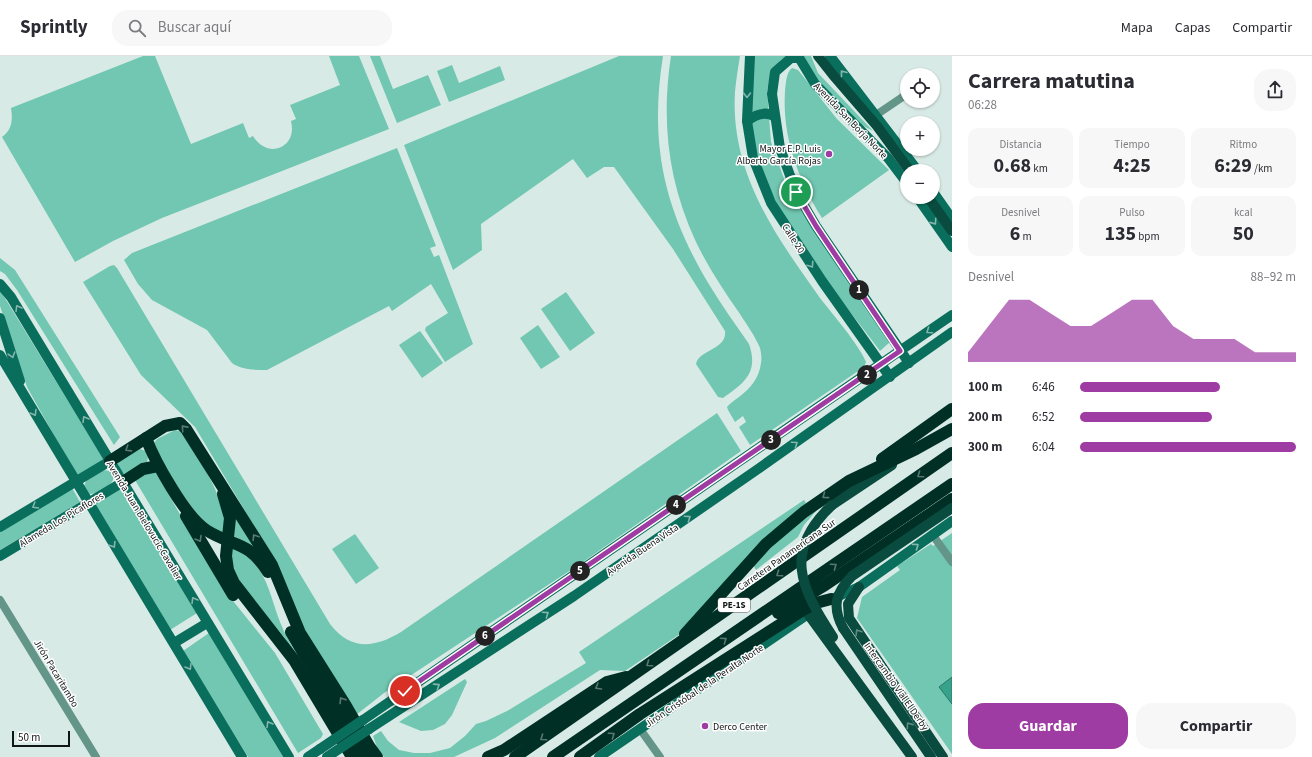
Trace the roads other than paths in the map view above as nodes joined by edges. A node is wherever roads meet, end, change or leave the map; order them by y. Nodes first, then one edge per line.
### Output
1 (750, 56) edge
2 (818, 56) edge
3 (831, 56) edge
4 (798, 57) edge
5 (900, 99) edge
6 (876, 116) junction
7 (775, 117) junction
8 (747, 121) junction
9 (905, 164) edge
10 (913, 164) edge
11 (900, 174) edge
12 (940, 202) edge
13 (922, 204) edge
14 (933, 204) edge
15 (952, 219) edge
16 (952, 231) edge
17 (952, 247) edge
18 (0, 284) edge
19 (952, 315) edge
20 (0, 318) edge
21 (952, 332) edge
22 (900, 351) junction
23 (0, 355) edge
24 (909, 363) junction
25 (881, 365) junction
26 (890, 377) junction
27 (24, 395) junction
28 (952, 409) edge
29 (952, 429) edge
30 (146, 438) junction
31 (201, 450) junction
32 (916, 450) junction
33 (952, 453) edge
34 (110, 461) junction
35 (158, 466) junction
36 (858, 476) junction
37 (167, 480) junction
38 (75, 482) junction
39 (123, 482) junction
40 (952, 484) edge
41 (952, 499) edge
42 (88, 503) junction
43 (952, 508) edge
44 (952, 521) edge
45 (0, 527) edge
46 (932, 534) junction
47 (227, 539) junction
48 (0, 556) edge
49 (952, 562) edge
50 (859, 587) junction
51 (831, 599) junction
52 (0, 600) edge
53 (524, 610) junction
54 (808, 614) junction
55 (755, 620) junction
56 (207, 623) junction
57 (532, 623) junction
58 (174, 644) junction
59 (674, 647) junction
60 (635, 674) junction
61 (640, 729) junction
62 (96, 757) edge
63 (242, 757) edge
64 (289, 757) edge
65 (308, 757) edge
66 (327, 757) edge
67 (344, 757) edge
68 (352, 757) edge
69 (364, 757) edge
70 (378, 757) edge
71 (488, 757) edge
72 (515, 757) edge
73 (554, 757) edge
74 (580, 757) edge
75 (599, 757) edge
76 (660, 757) edge
77 (912, 757) edge
78 (918, 757) edge
79 (931, 757) edge
80 (943, 757) edge

1 -> 8 main road, Calle 20
2 - 9 main road
6 -> 3 main road, Avenida San Borja Norte
4 - 7 main road
4 - 11 main road, Avenida San Borja Norte
5 - 6 street
6 - 10 main road, Avenida San Borja Norte
7 - 8 main road
7 - 22 main road
8 -> 25 main road, Calle 20
12 - 15 main road
13 -> 17 main road
14 - 16 main road
34 -> 18 main road, Avenida Juan Bielovucic Cavalier
19 -> 22 main road, Avenida Buena Vista
20 -> 27 main road
21 - 24 main road, Avenida Buena Vista
22 - 24 main road
22 - 25 main road, Avenida Buena Vista
23 - 27 main road
24 - 26 main road, Avenida Buena Vista
25 - 26 main road, Calle 20
25 - 53 main road, Avenida Buena Vista
57 -> 26 main road, Avenida Buena Vista
27 -> 38 main road
28 - 36 highway
29 - 32 highway
31 -> 30 highway
30 -> 34 highway
30 - 35 highway
31 - 47 highway
70 -> 31 highway
32 - 36 highway
32 - 78 main road, bridge
33 -> 59 highway, Carretera Panamericana Sur / PE-1S
34 - 38 main road
34 - 39 main road, Avenida Juan Bielovucic Cavalier
35 - 37 highway
35 - 39 highway
36 -> 59 highway
37 - 47 highway
37 -> 67 highway
38 - 42 main road
38 -> 45 main road
39 - 42 main road, Alameda Los Picaflores
56 -> 39 main road, Avenida Juan Bielovucic Cavalier
55 -> 40 highway, PE-1S
41 - 55 highway
42 - 48 main road, Alameda Los Picaflores
42 -> 58 main road
79 -> 43 main road, Intercambio Vial El Derby, bridge
44 - 46 main road, Jirón Cristóbal de la Peralta Norte
46 - 49 street
50 -> 46 main road, Jirón Cristóbal de la Peralta Norte
47 - 68 highway
47 - 69 highway
50 - 51 main road, Jirón Cristóbal de la Peralta Norte
80 -> 50 main road
51 - 54 main road, Jirón Cristóbal de la Peralta Norte
74 -> 51 highway
52 - 62 street, Jirón Pacaritambo
53 - 57 main road
53 - 65 main road, Avenida Buena Vista, bridge
54 - 61 main road, Jirón Cristóbal de la Peralta Norte
54 - 77 main road
73 -> 55 highway, PE-1S
56 - 58 main road
64 -> 56 main road, Avenida Juan Bielovucic Cavalier
66 -> 57 main road, Avenida Buena Vista, bridge
58 -> 63 main road
59 -> 60 highway, Carretera Panamericana Sur / PE-1S
60 -> 71 highway
60 -> 72 highway, Carretera Panamericana Sur / PE-1S
61 - 75 main road, Jirón Cristóbal de la Peralta Norte
61 - 76 street

